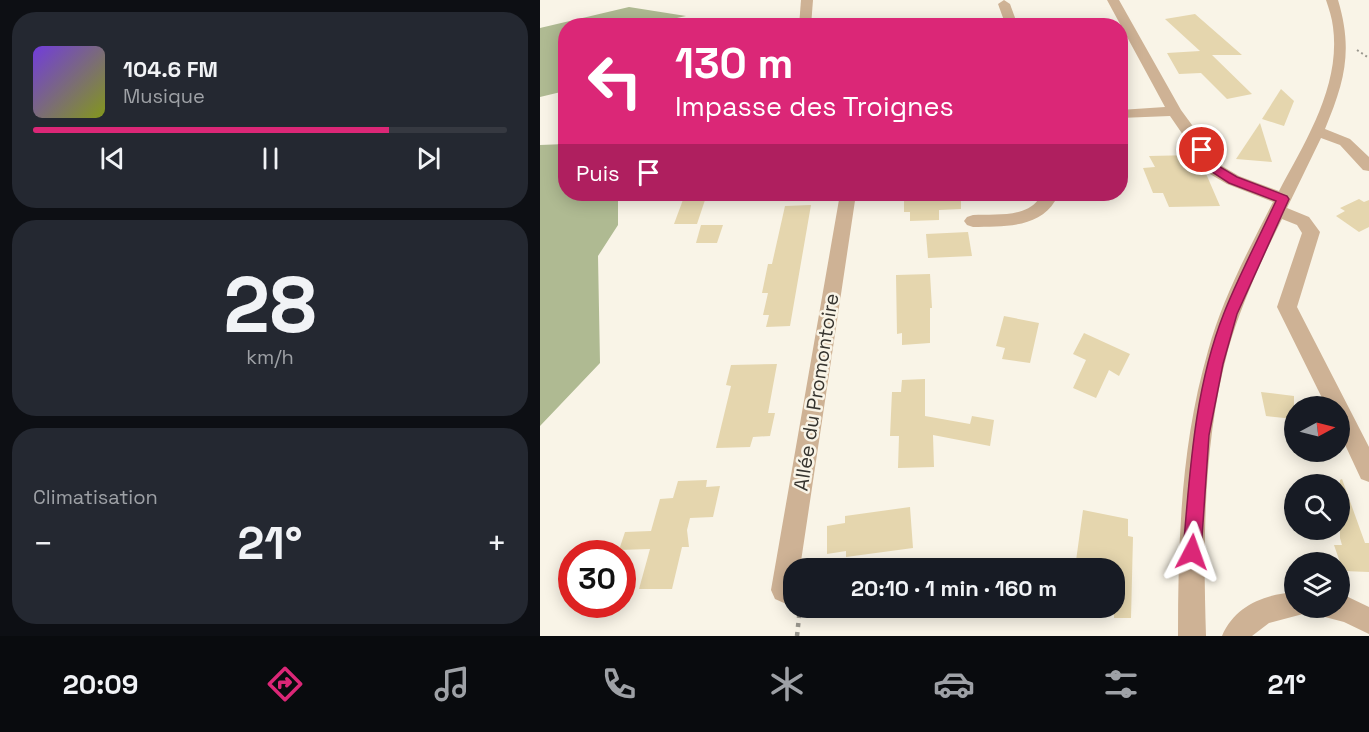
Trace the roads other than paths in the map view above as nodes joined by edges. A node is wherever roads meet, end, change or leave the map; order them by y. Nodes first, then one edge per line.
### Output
1 (807, 0) edge
2 (1113, 0) edge
3 (1332, 0) edge
4 (1004, 4) dead end
5 (806, 18) edge
6 (1009, 18) edge
7 (1123, 18) edge
8 (1128, 27) edge
9 (1174, 111) junction
10 (1128, 114) edge
11 (1317, 131) junction
12 (1369, 166) edge
13 (847, 201) edge
14 (1047, 201) edge
15 (1280, 204) junction
16 (973, 222) dead end
17 (1332, 396) edge
18 (1350, 432) edge
19 (1369, 471) edge
20 (789, 558) edge
21 (1284, 606) edge
22 (1350, 611) edge
23 (1369, 621) edge
24 (1192, 636) edge
25 (1236, 636) edge

1 - 5 street
2 - 7 street
3 - 11 street
4 - 6 street
8 - 9 street
9 - 10 street
9 - 15 street
11 - 12 street
11 - 15 street
13 - 20 street, Allée du Promontoire
14 - 16 street
15 - 17 street
15 - 24 street
18 - 19 street
21 - 25 street
22 - 23 street

